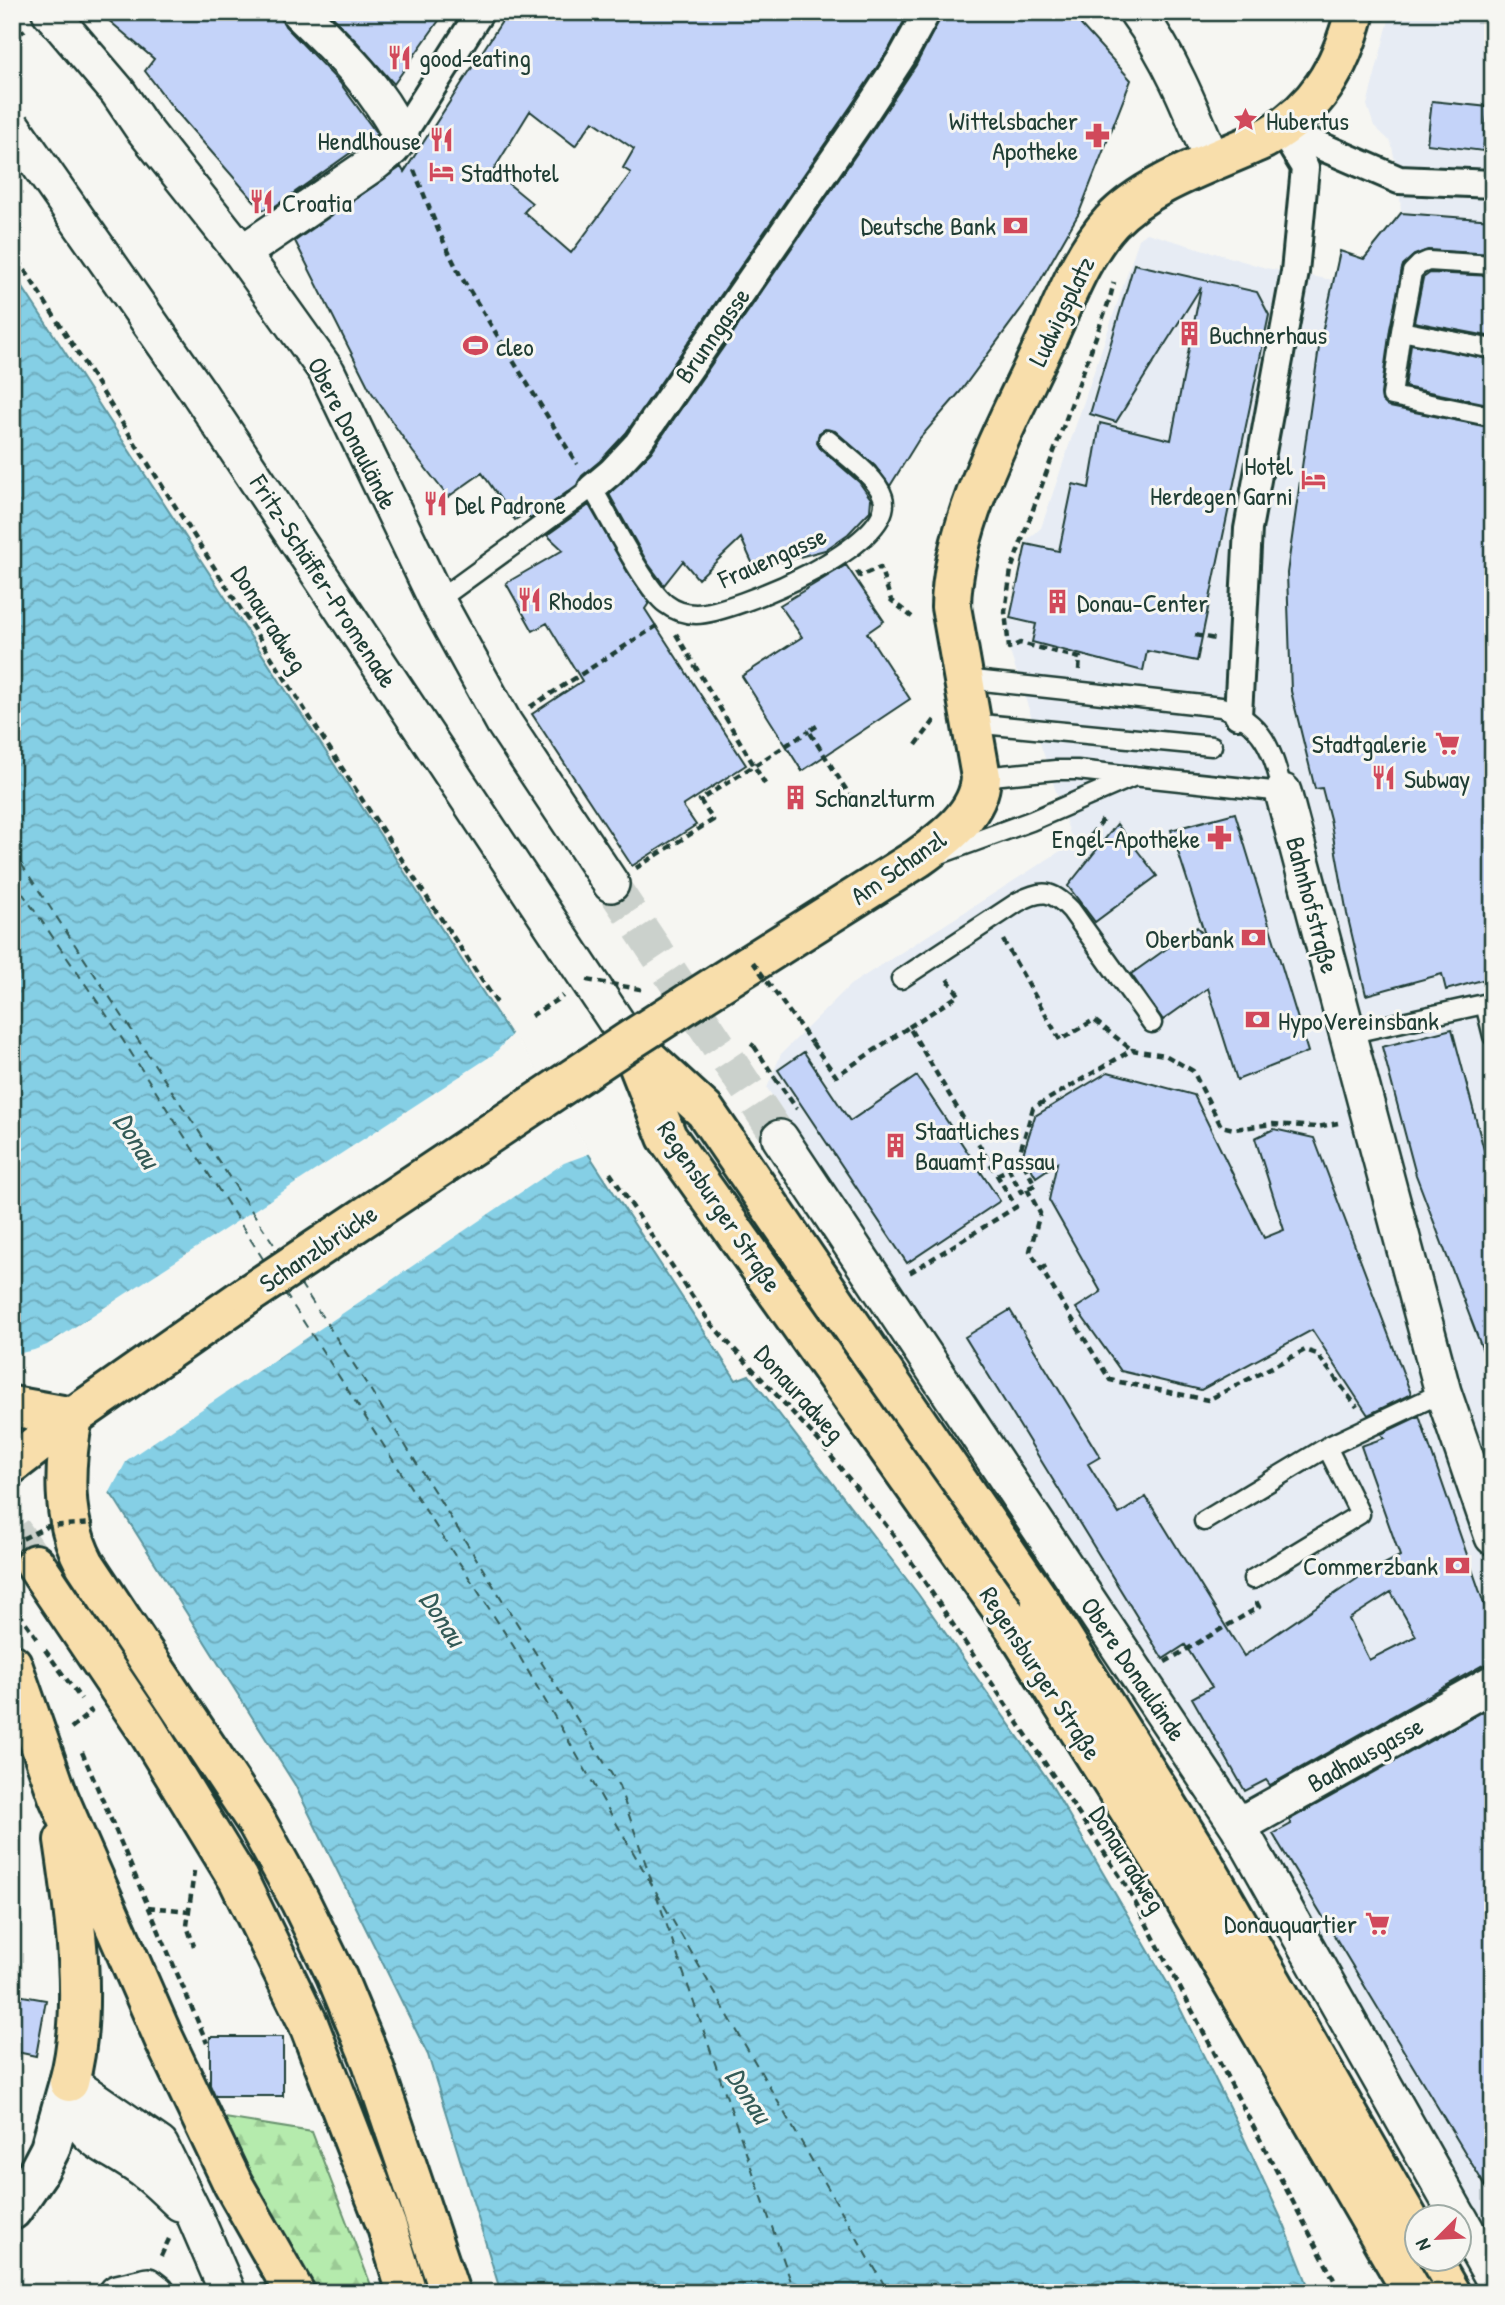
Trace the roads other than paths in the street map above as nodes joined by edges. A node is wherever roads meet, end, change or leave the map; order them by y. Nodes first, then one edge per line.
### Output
1 (50, 12) edge
2 (299, 12) edge
3 (480, 12) edge
4 (927, 12) edge
5 (1137, 12) edge
6 (1350, 28) edge
7 (12, 126) edge
8 (1281, 129) junction
9 (401, 136) junction
10 (1212, 161) junction
11 (1493, 184) edge
12 (242, 253) junction
13 (1493, 265) edge
14 (1401, 331) junction
15 (1493, 349) edge
16 (1493, 417) edge
17 (828, 440) dead end
18 (592, 488) junction
19 (437, 601) junction
20 (965, 679) junction
21 (1238, 715) junction
22 (972, 723) junction
23 (1212, 746) dead end
24 (1136, 776) junction
25 (981, 777) junction
26 (1283, 792) junction
27 (899, 871) junction
28 (620, 878) tunnel mouth
29 (901, 979) dead end
30 (1489, 1003) edge
31 (1152, 1023) dead end
32 (1348, 1034) junction
33 (1493, 1036) edge
34 (629, 1041) junction
35 (789, 1125) tunnel mouth
36 (1443, 1392) junction
37 (12, 1406) edge
38 (73, 1417) junction
39 (1327, 1447) junction
40 (12, 1464) edge
41 (1203, 1521) dead end
42 (1493, 1537) edge
43 (24, 1554) tunnel mouth
44 (1253, 1579) dead end
45 (12, 1664) edge
46 (1493, 1683) edge
47 (58, 1796) junction
48 (1238, 1826) junction
49 (69, 2082) junction
50 (106, 2148) junction
51 (38, 2172) junction
52 (1451, 2204) edge
53 (12, 2210) edge
54 (1404, 2212) edge
55 (184, 2222) junction
56 (1474, 2244) edge
57 (1439, 2274) edge
58 (1493, 2278) edge
59 (228, 2293) edge
60 (295, 2293) edge
61 (407, 2293) edge
62 (450, 2293) edge
63 (1413, 2293) edge
64 (1450, 2293) edge

1 - 12 street, Obere Donaulände
2 - 9 street
3 - 9 street
4 - 18 street, Brunngasse
5 - 10 street
6 - 8 main road, Ludwigsplatz
7 - 34 street, Fritz-Schäffer-Promenade, bridge
8 - 10 main road, Ludwigsplatz
8 - 11 street
8 - 21 street
9 - 12 street
10 - 20 main road, Ludwigsplatz
12 - 19 street, Obere Donaulände
13 - 14 lane
14 - 15 lane
14 - 16 lane
17 - 18 lane, Frauengasse
18 - 19 lane, Brunngasse
19 - 28 street, Obere Donaulände
20 - 21 lane
20 - 22 main road
21 - 26 lane, Bahnhofstraße
22 - 23 lane
22 - 25 main road
24 - 25 lane
24 - 26 lane
24 - 27 lane
25 - 27 main road, Am Schanzl
26 - 32 street, Bahnhofstraße
27 - 34 main road, Am Schanzl, bridge
29 - 31 lane
30 - 32 lane
30 - 33 lane
32 - 36 street, Bahnhofstraße
34 - 38 main road, Schanzlbrücke, bridge
34 - 54 main road, Regensburger Straße, bridge
34 - 63 main road, Regensburger Straße, bridge
35 - 48 street, Obere Donaulände
36 - 39 lane
36 - 42 street, Bahnhofstraße
37 - 38 main road
38 - 40 main road, Schanzlbrücke
38 - 62 main road
39 - 41 lane
39 - 44 lane
43 - 61 main road
45 - 47 main road
46 - 48 street, Badhausgasse
47 - 49 main road
47 - 60 main road
48 - 52 street, Obere Donaulände
49 - 50 street
49 - 51 street
49 - 55 street
50 - 51 street
50 - 55 street
51 - 53 street
55 - 59 street
56 - 58 street, Obere Donaulände
57 - 64 main road

